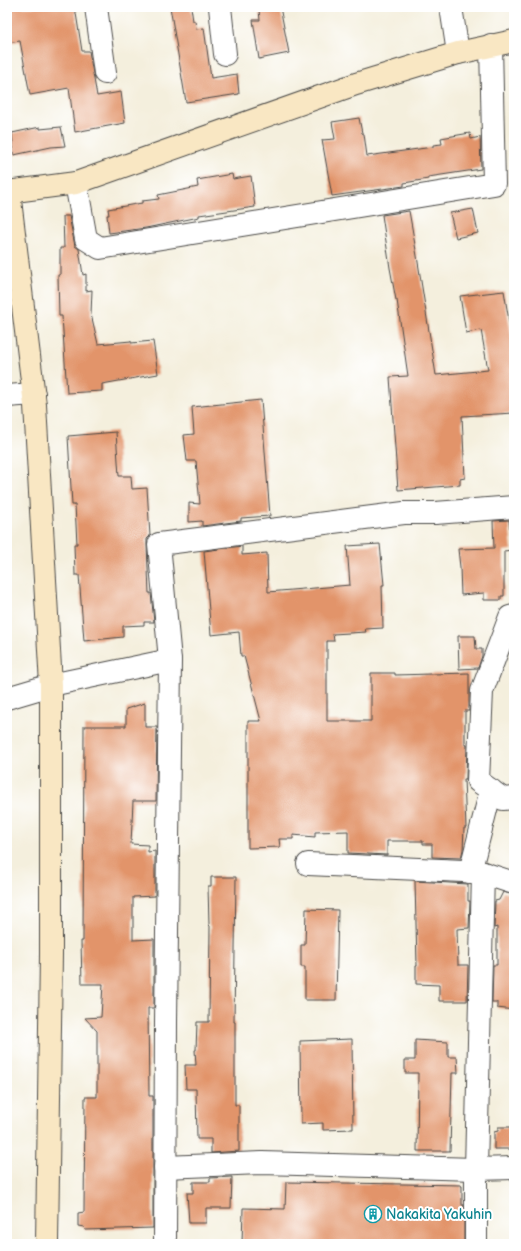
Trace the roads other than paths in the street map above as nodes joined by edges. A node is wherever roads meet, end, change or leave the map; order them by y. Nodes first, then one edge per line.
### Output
1 (96, 7) edge
2 (220, 7) edge
3 (451, 7) edge
4 (514, 41) edge
5 (491, 45) junction
6 (458, 53) junction
7 (225, 54) dead end
8 (105, 73) dead end
9 (76, 183) junction
10 (8, 189) edge
11 (34, 394) junction
12 (7, 396) edge
13 (514, 507) edge
14 (514, 616) edge
15 (170, 660) junction
16 (51, 685) junction
17 (7, 698) edge
18 (491, 790) junction
19 (514, 798) edge
20 (308, 864) dead end
21 (477, 873) junction
22 (514, 883) edge
23 (165, 1167) junction
24 (514, 1168) edge
25 (476, 1169) junction
26 (46, 1244) edge
27 (165, 1244) edge
28 (476, 1244) edge

1 - 8 street
2 - 7 street
3 - 6 street
4 - 5 street
5 - 6 street
5 - 9 street
6 - 9 street
9 - 10 street
10 - 11 street
11 - 12 street
11 - 16 street
13 - 15 street
14 - 18 street
15 - 16 street
15 - 23 street
16 - 17 street
16 - 26 street
18 - 19 street
18 - 21 street
20 - 21 street
21 - 22 street
21 - 25 street
23 - 25 street
23 - 27 street
24 - 25 street
25 - 28 street

